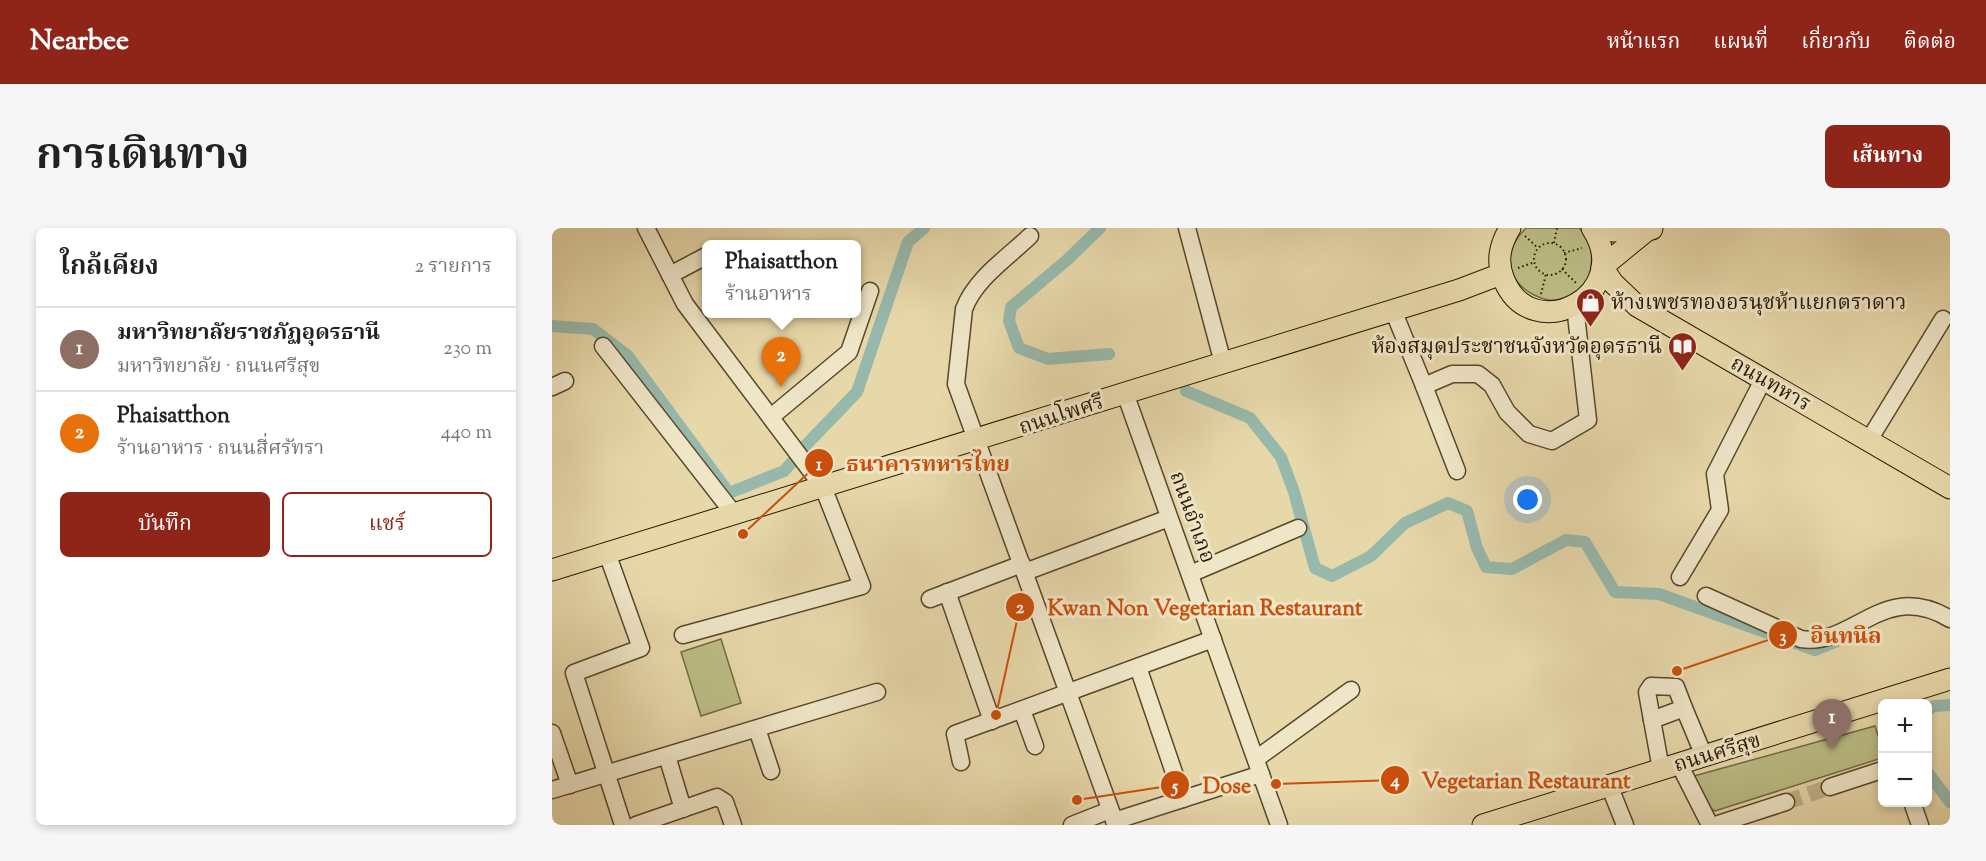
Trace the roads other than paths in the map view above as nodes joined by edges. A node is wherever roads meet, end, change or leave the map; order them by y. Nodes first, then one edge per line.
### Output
1 (645, 228) edge
2 (1187, 228) edge
3 (1594, 228) edge
4 (1651, 229) edge
5 (1507, 231) edge
6 (1030, 236) dead end
7 (702, 257) edge
8 (1602, 267) junction
9 (1501, 274) junction
10 (670, 275) junction
11 (870, 291) dead end
12 (1582, 301) junction
13 (1637, 306) junction
14 (1393, 310) junction
15 (861, 317) edge
16 (861, 318) edge
17 (1943, 319) dead end
18 (603, 346) dead end
19 (1223, 363) junction
20 (1764, 378) junction
21 (1424, 386) junction
22 (1125, 393) junction
23 (771, 417) junction
24 (1869, 440) junction
25 (977, 441) junction
26 (1457, 471) dead end
27 (823, 487) junction
28 (1950, 488) edge
29 (734, 514) junction
30 (1170, 518) junction
31 (1299, 528) dead end
32 (608, 553) junction
33 (1023, 568) junction
34 (552, 570) edge
35 (1190, 574) junction
36 (1680, 577) dead end
37 (947, 592) junction
38 (1706, 596) dead end
39 (930, 599) dead end
40 (1950, 619) edge
41 (683, 635) dead end
42 (1213, 639) junction
43 (1138, 667) junction
44 (1950, 679) edge
45 (1351, 690) dead end
46 (877, 692) dead end
47 (1068, 692) junction
48 (1903, 699) edge
49 (1684, 708) junction
50 (1022, 710) junction
51 (1878, 710) edge
52 (1652, 720) junction
53 (992, 721) junction
54 (756, 729) junction
55 (552, 733) edge
56 (1035, 746) dead end
57 (667, 756) junction
58 (1704, 756) junction
59 (961, 762) dead end
60 (1258, 766) junction
61 (1670, 766) junction
62 (771, 771) dead end
63 (1878, 771) edge
64 (605, 775) junction
65 (570, 785) junction
66 (1609, 785) junction
67 (1830, 787) tunnel mouth
68 (552, 790) edge
69 (1183, 799) junction
70 (1786, 802) tunnel mouth
71 (1914, 807) edge
72 (683, 809) junction
73 (1114, 819) edge
74 (1092, 821) edge
75 (622, 825) edge
76 (636, 825) edge
77 (733, 825) edge
78 (1072, 825) edge
79 (1279, 825) edge
80 (1483, 825) edge
81 (1625, 825) edge
82 (1710, 825) edge
83 (1715, 825) edge
84 (1920, 825) edge

1 - 10 street
2 - 19 street
3 - 4 main road
3 - 8 main road
4 - 8 main road
5 - 9 main road
6 - 25 street
7 - 10 street
8 - 12 main road
8 - 13 main road, ถนนทหาร
9 - 12 main road
9 - 14 main road, ถนนโพศรี
10 - 23 street
11 - 15 street
12 - 13 main road
12 - 21 street
13 - 20 main road, ถนนทหาร
14 - 19 main road, ถนนโพศรี
14 - 21 street
16 - 23 street
17 - 24 street
18 - 29 street
19 - 22 main road, ถนนโพศรี
20 - 24 main road, ถนนทหาร
20 - 36 street
21 - 26 street
22 - 25 main road, ถนนโพศรี
22 - 30 street, ถนนอำเภอ
23 - 27 street
24 - 28 main road, ถนนทหาร
25 - 27 main road, ถนนโพศรี
25 - 33 street
27 - 29 main road, ถนนโพศรี
27 - 41 street
29 - 32 main road, ถนนโพศรี
30 - 33 street
30 - 35 street, ถนนอำเภอ
31 - 35 street
32 - 34 main road, ถนนโพศรี
32 - 64 street
33 - 37 street
33 - 47 street
35 - 42 street, ถนนอำเภอ
37 - 39 street
37 - 53 street
38 - 40 street
42 - 43 street
42 - 60 street, ถนนอำเภอ
43 - 47 street
43 - 69 street
44 - 48 main road, ถนนศรีสุข
45 - 60 street
46 - 54 street
47 - 50 street
47 - 73 street
49 - 52 street
49 - 52 street
49 - 58 street
50 - 53 street
50 - 56 street
51 - 58 main road, ถนนศรีสุข
52 - 61 street
53 - 59 street
54 - 57 street
54 - 62 street
55 - 65 street
57 - 64 street
57 - 72 street
58 - 61 main road, ถนนศรีสุข
60 - 69 street
60 - 79 street, ถนนอำเภอ
61 - 66 main road, ถนนศรีสุข
61 - 82 street
63 - 67 street
64 - 65 street
64 - 75 street
65 - 68 street
66 - 80 main road, ถนนศรีสุข
66 - 81 street
69 - 73 street
70 - 83 street
71 - 84 street
72 - 76 street
72 - 77 street
73 - 74 street
74 - 78 street

